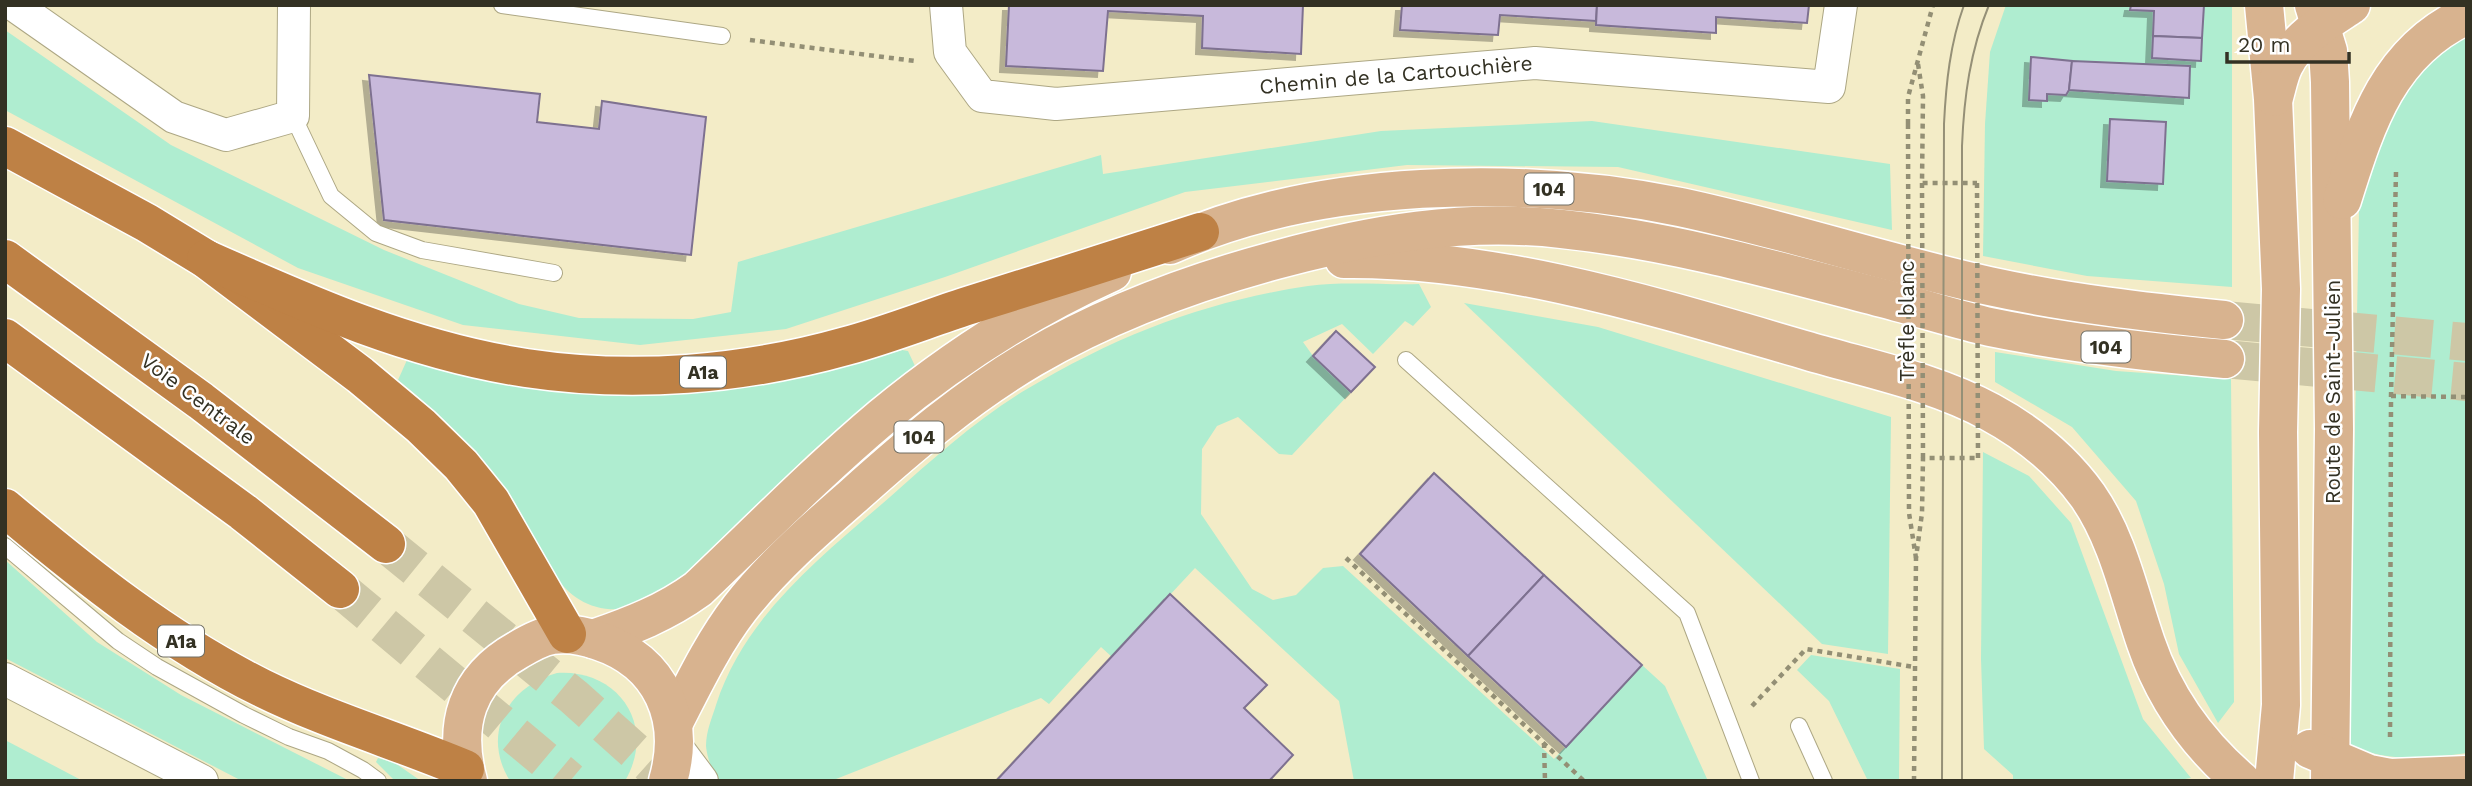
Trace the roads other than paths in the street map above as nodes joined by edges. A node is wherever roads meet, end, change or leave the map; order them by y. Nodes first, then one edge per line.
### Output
1 (14, 5) edge
2 (294, 5) edge
3 (502, 5) edge
4 (946, 5) edge
5 (1841, 5) edge
6 (2264, 5) edge
7 (2328, 12) edge
8 (2467, 15) edge
9 (722, 36) road end
10 (2273, 99) junction
11 (293, 116) junction
12 (5, 146) edge
13 (2333, 229) junction
14 (1200, 232) junction
15 (206, 259) junction
16 (5, 260) edge
17 (1255, 266) junction
18 (554, 273) dead end
19 (2224, 320) tunnel mouth
20 (5, 338) edge
21 (2225, 359) tunnel mouth
22 (1406, 360) dead end
23 (5, 508) edge
24 (386, 544) tunnel mouth
25 (5, 546) edge
26 (340, 589) tunnel mouth
27 (580, 636) junction
28 (5, 679) edge
29 (1799, 726) dead end
30 (2279, 736) junction
31 (672, 749) edge
32 (2330, 770) edge
33 (466, 775) edge
34 (2467, 775) edge
35 (202, 781) edge
36 (378, 781) edge
37 (702, 781) edge
38 (1751, 781) edge
39 (1824, 781) edge
40 (2241, 781) edge
41 (2274, 781) edge

1 - 11 street
2 - 11 street
3 - 9 lane
4 - 5 street, Chemin de la Cartouchière
6 - 10 main road
7 - 10 main road
7 - 13 main road, Route de Saint-Julien
8 - 13 main road
10 - 30 main road
11 - 18 lane
12 - 15 highway, A1a
13 - 32 main road, Route de Saint-Julien
14 - 15 highway, A1a
14 - 19 main road, 104
14 - 27 main road, 104
15 - 27 highway, A1a
16 - 24 highway, Voie Centrale
17 - 21 main road, 104
17 - 31 main road, 104
17 - 40 main road
20 - 26 highway
22 - 38 lane
23 - 33 highway, A1a
25 - 36 lane
27 - 31 main road
27 - 33 main road
28 - 35 street
29 - 39 lane
30 - 32 main road
30 - 41 main road
31 - 37 street
32 - 34 main road

